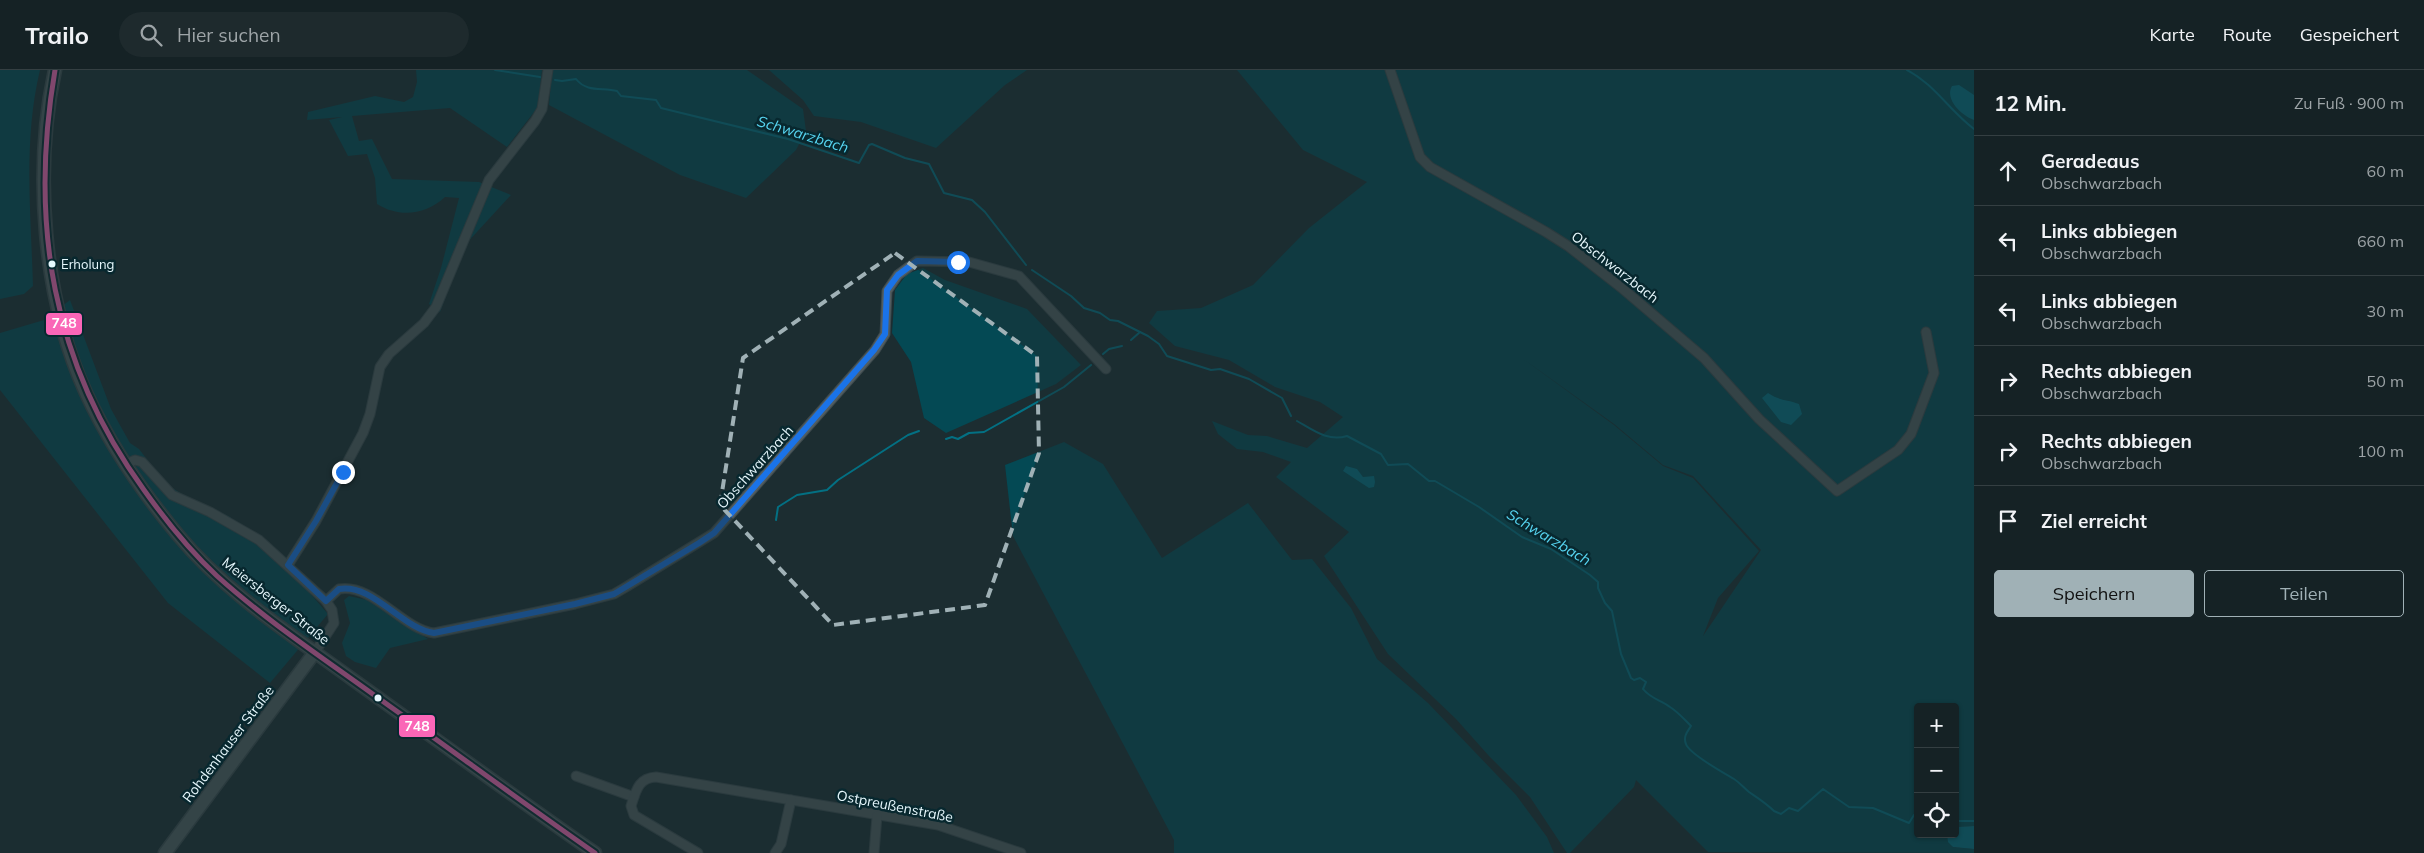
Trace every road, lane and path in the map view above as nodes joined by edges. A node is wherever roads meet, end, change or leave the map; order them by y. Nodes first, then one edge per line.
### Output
1 (55, 70) edge
2 (548, 70) edge
3 (1390, 70) edge
4 (1926, 332) dead end
5 (1106, 369) dead end
6 (126, 464) junction
7 (288, 565) junction
8 (326, 601) junction
9 (316, 652) junction
10 (576, 776) dead end
11 (634, 797) junction
12 (791, 800) junction
13 (877, 816) junction
14 (994, 849) edge
15 (165, 853) edge
16 (594, 853) edge
17 (698, 853) edge
18 (775, 853) edge
19 (874, 853) edge
20 (1021, 853) edge

1 - 6 main road, Meiersberger Straße
2 - 7 street
3 - 4 street, Obschwarzbach
5 - 8 street, Obschwarzbach
6 - 7 street
6 - 9 main road, Meiersberger Straße
7 - 8 street
8 - 9 street
9 - 15 main road, Rohdenhauser Straße
9 - 16 main road, Meiersberger Straße
10 - 11 street
11 - 12 street, Ostpreußenstraße
11 - 17 street
12 - 13 street, Ostpreußenstraße
12 - 18 street
13 - 14 street, Ostpreußenstraße
13 - 19 street
14 - 20 street, Ostpreußenstraße

